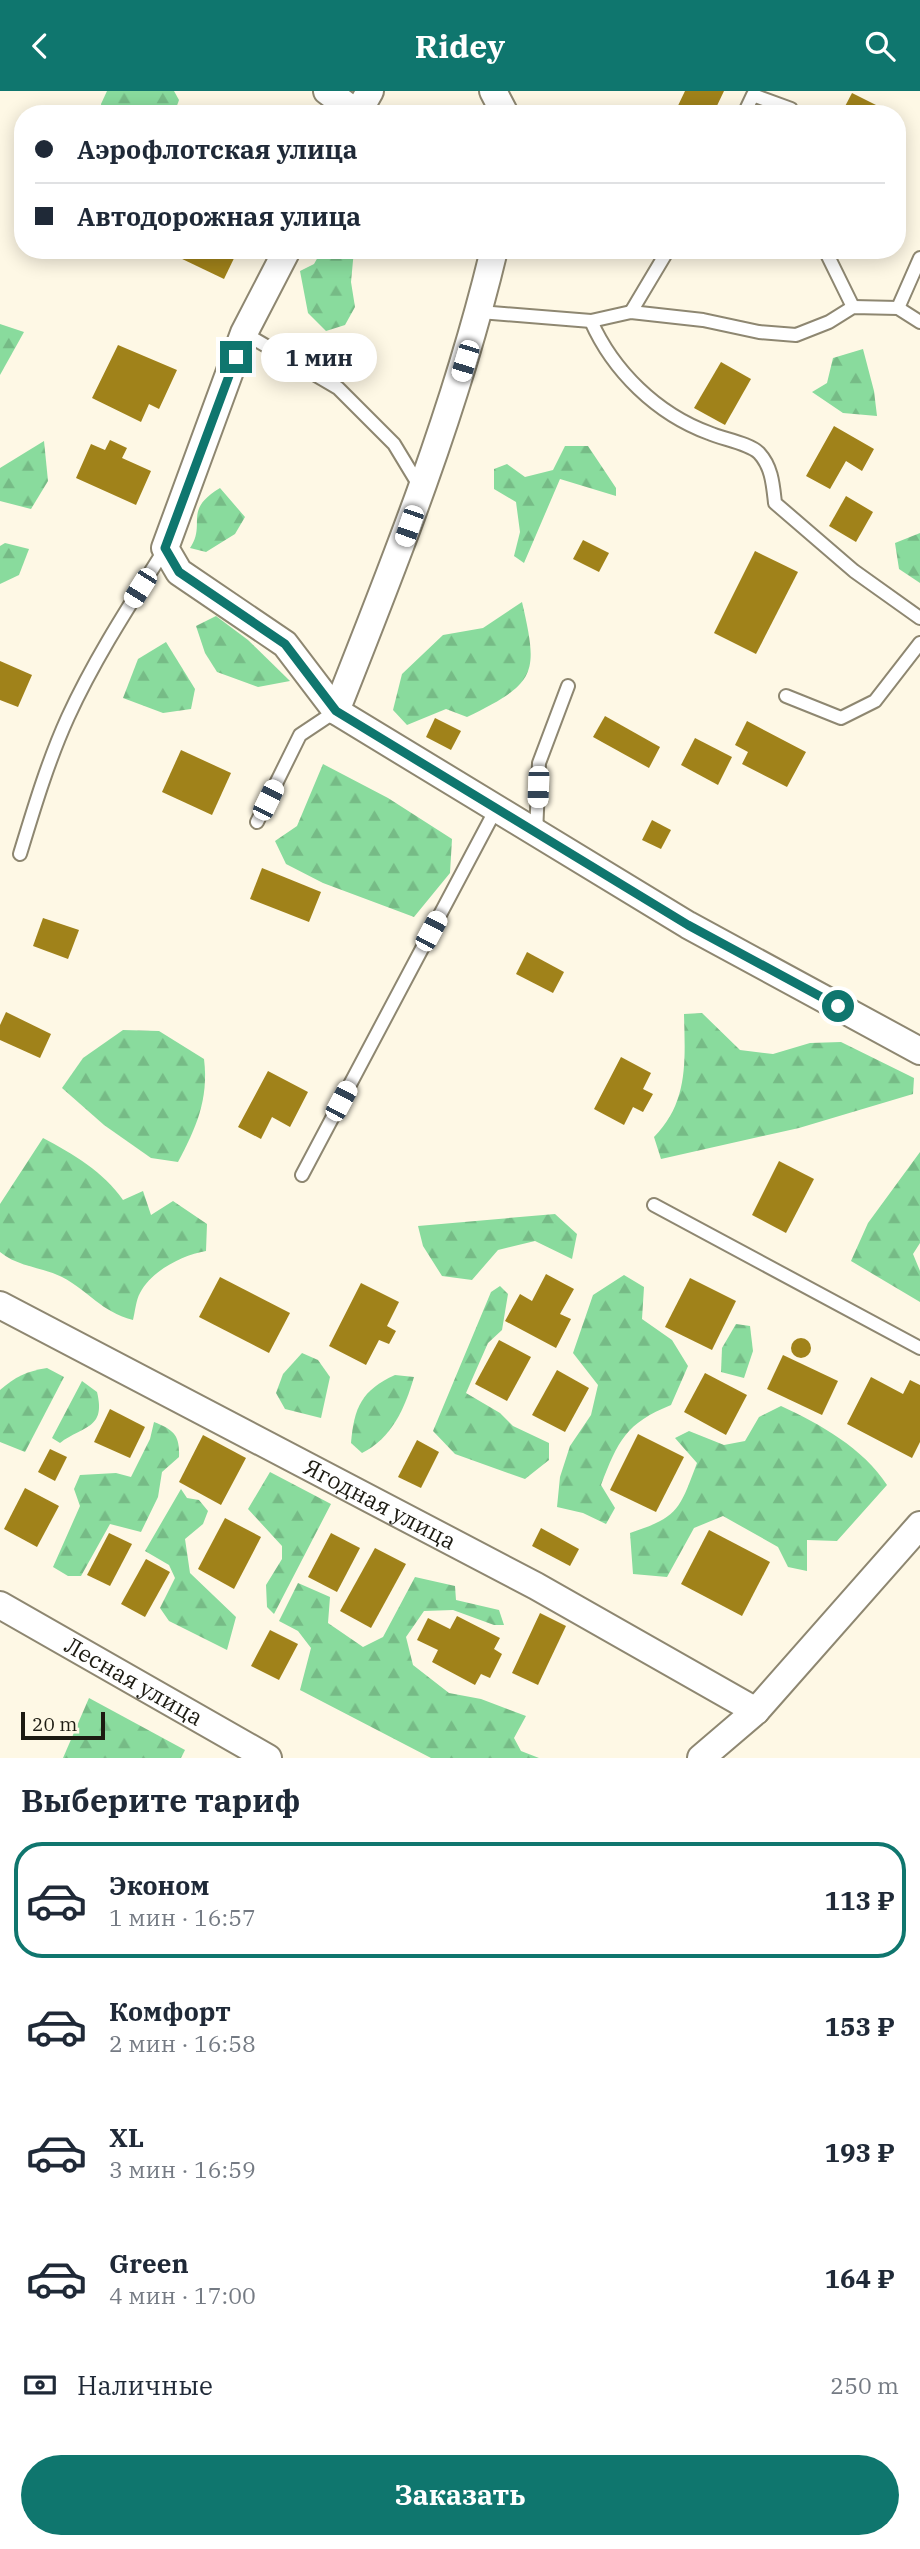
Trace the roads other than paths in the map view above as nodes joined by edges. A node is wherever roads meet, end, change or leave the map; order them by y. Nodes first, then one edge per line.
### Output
1 (327, 91) edge
2 (355, 105) edge
3 (748, 105) edge
4 (780, 105) edge
5 (920, 258) edge
6 (282, 259) edge
7 (489, 259) edge
8 (663, 259) edge
9 (829, 259) edge
10 (853, 307) junction
11 (898, 308) junction
12 (480, 312) junction
13 (631, 312) junction
14 (591, 321) junction
15 (920, 322) edge
16 (244, 333) junction
17 (422, 489) junction
18 (165, 548) junction
19 (920, 618) edge
20 (920, 643) edge
21 (568, 686) dead end
22 (786, 696) dead end
23 (336, 711) junction
24 (496, 809) junction
25 (257, 822) dead end
26 (536, 834) junction
27 (20, 854) dead end
28 (920, 1051) edge
29 (302, 1175) dead end
30 (654, 1205) dead end
31 (0, 1305) edge
32 (920, 1347) edge
33 (920, 1525) edge
34 (0, 1605) edge
35 (756, 1711) junction
36 (268, 1758) edge
37 (701, 1758) edge

1 - 2 street
3 - 4 lane
5 - 11 lane
6 - 16 street
7 - 12 street
8 - 13 lane
9 - 10 lane
10 - 11 lane
10 - 13 lane
11 - 15 lane
12 - 14 lane
12 - 17 street
13 - 14 lane
14 - 19 lane
16 - 17 lane
16 - 18 street
17 - 23 street
18 - 23 street
18 - 27 lane
20 - 22 lane
21 - 26 lane
23 - 24 street
23 - 25 lane
24 - 26 street
24 - 29 lane
26 - 28 street
30 - 32 lane
31 - 35 street, Ягодная улица
33 - 35 street
34 - 36 street, Лесная улица
35 - 37 street

